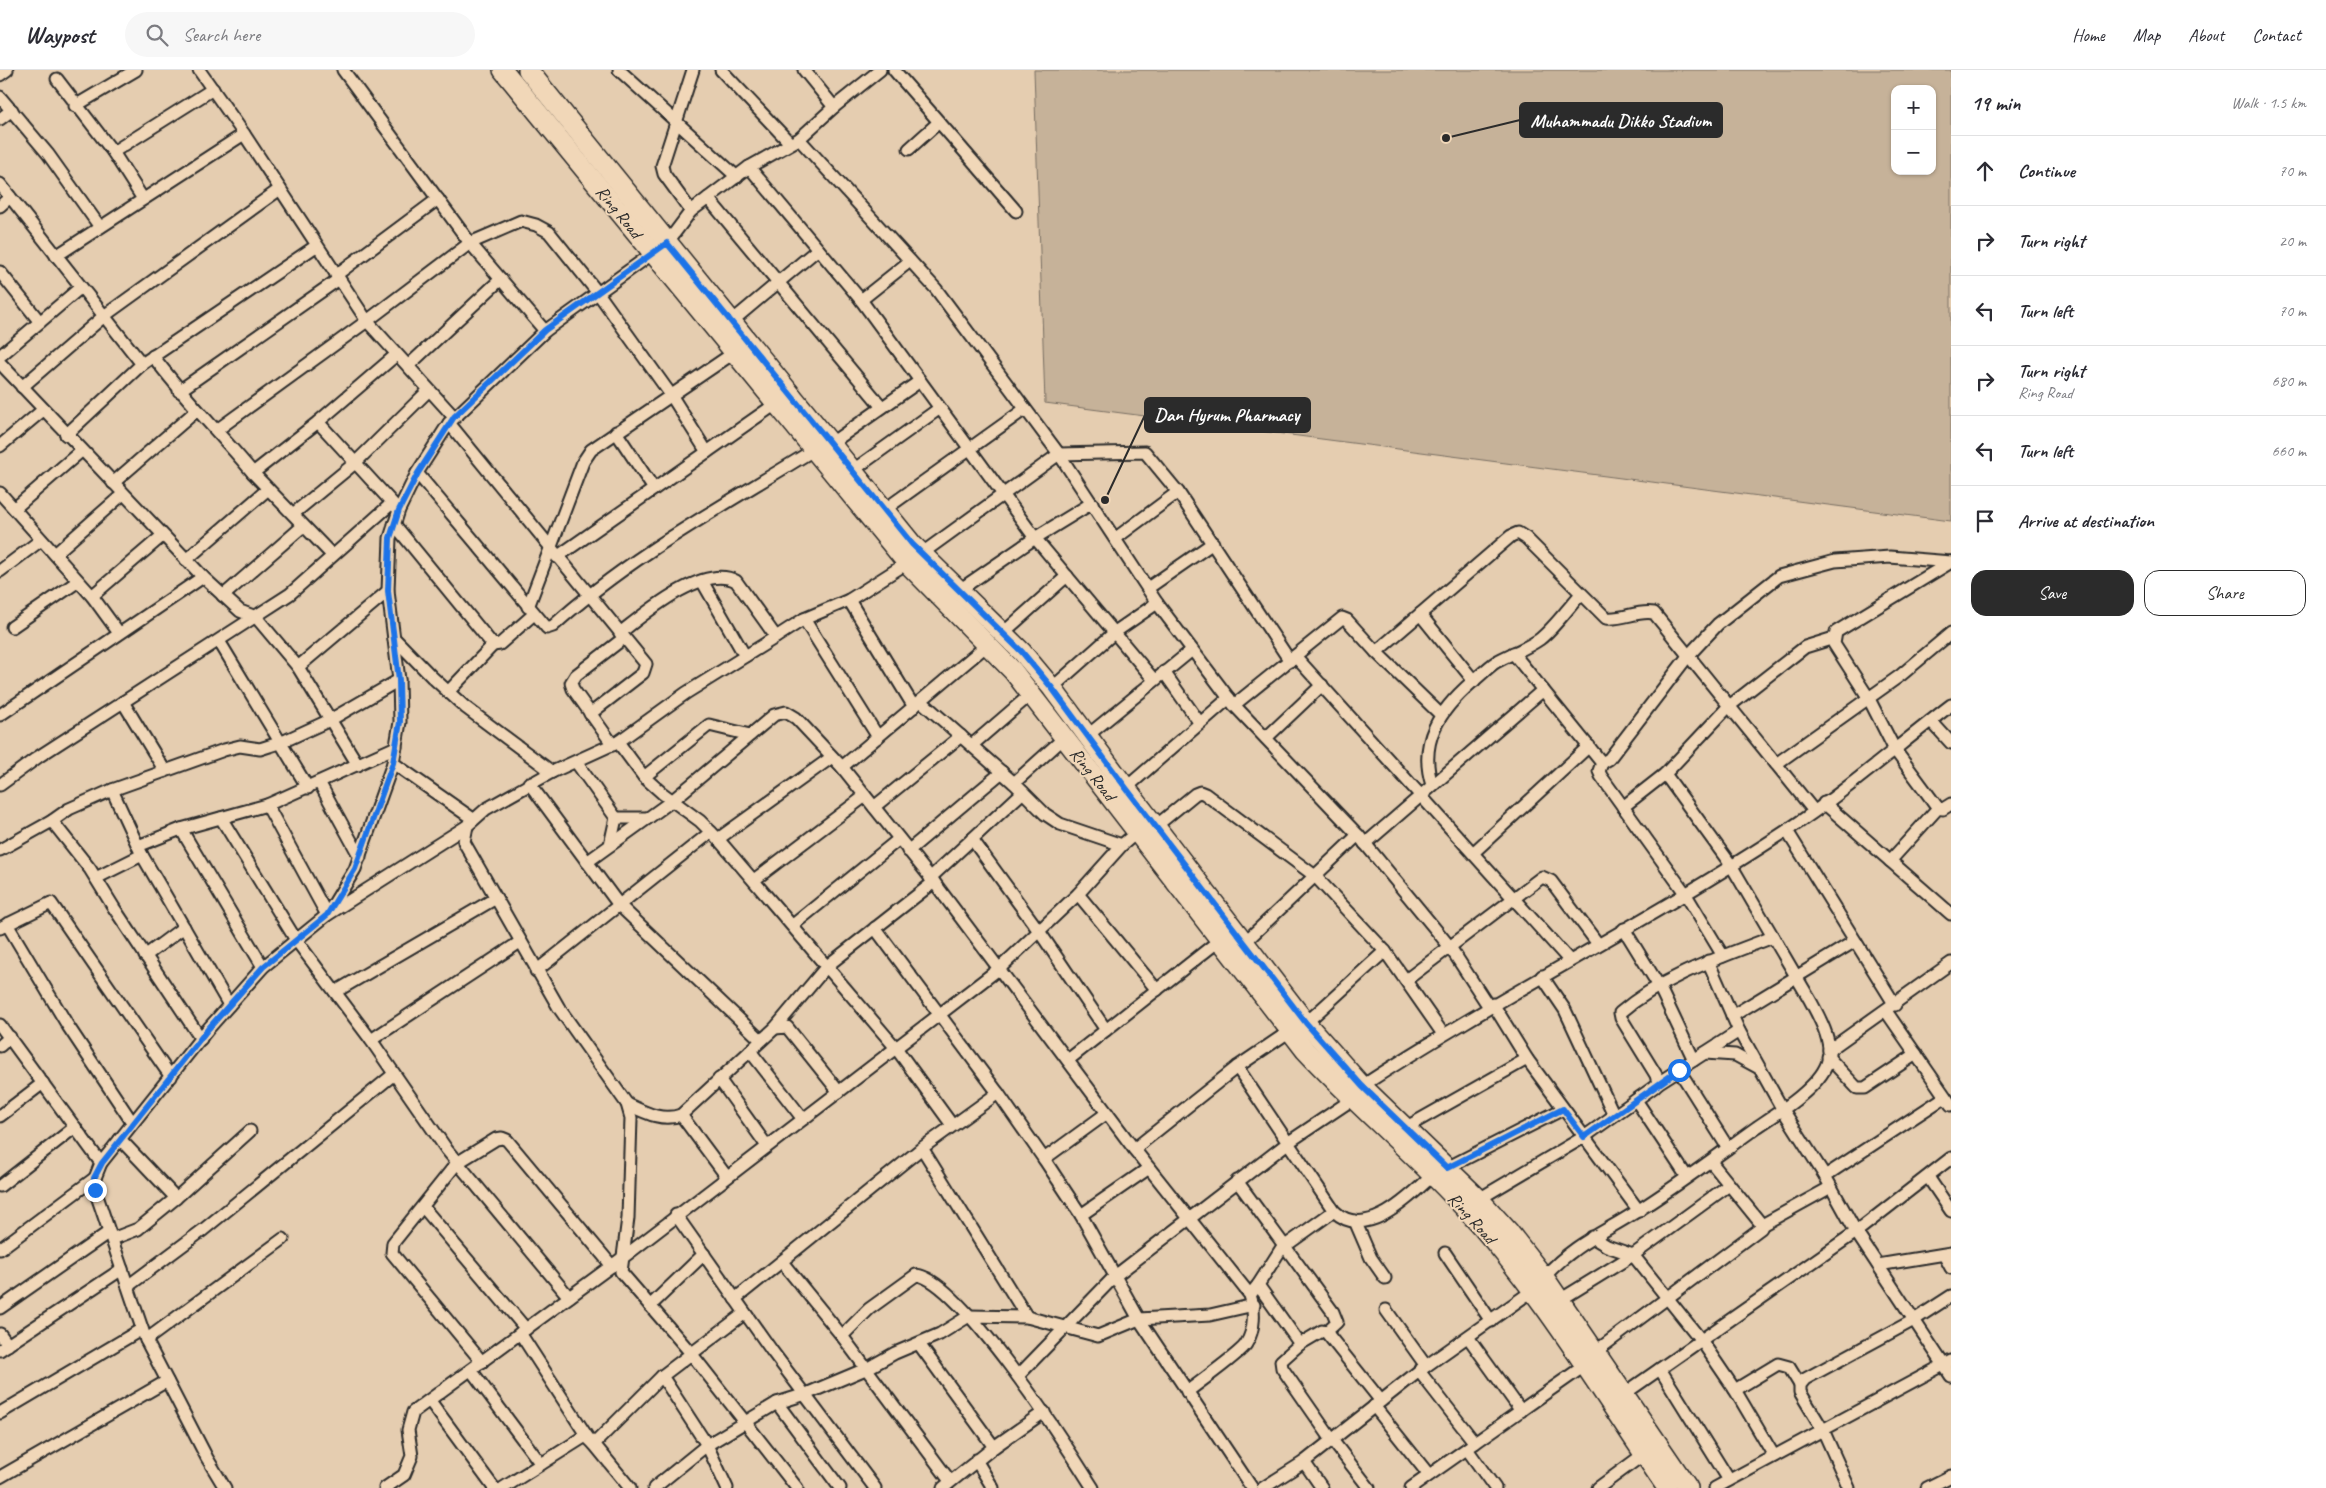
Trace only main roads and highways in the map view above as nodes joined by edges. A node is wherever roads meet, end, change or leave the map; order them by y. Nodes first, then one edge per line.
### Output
1 (503, 70) edge
2 (528, 70) edge
3 (660, 248) junction
4 (822, 447) junction
5 (914, 558) junction
6 (995, 639) junction
7 (1298, 1027) junction
8 (1357, 1093) junction
9 (1440, 1172) junction
10 (1538, 1284) junction
11 (1589, 1359) junction
12 (1667, 1488) edge
13 (1688, 1488) edge

1 - 3 main road, Ring Road
2 - 3 main road, Ring Road
3 - 4 main road, Ring Road
3 - 4 main road, Ring Road
4 - 5 main road, Ring Road
4 - 5 main road, Ring Road
5 - 6 main road, Ring Road
5 - 6 main road, Ring Road
6 - 7 main road, Ring Road
6 - 7 main road, Ring Road
7 - 8 main road, Ring Road
8 - 9 main road, Ring Road
8 - 9 main road, Ring Road
9 - 10 main road, Ring Road
9 - 10 main road, Ring Road
10 - 11 main road, Ring Road
10 - 11 main road, Ring Road
11 - 12 main road, Ring Road
11 - 13 main road, Ring Road

